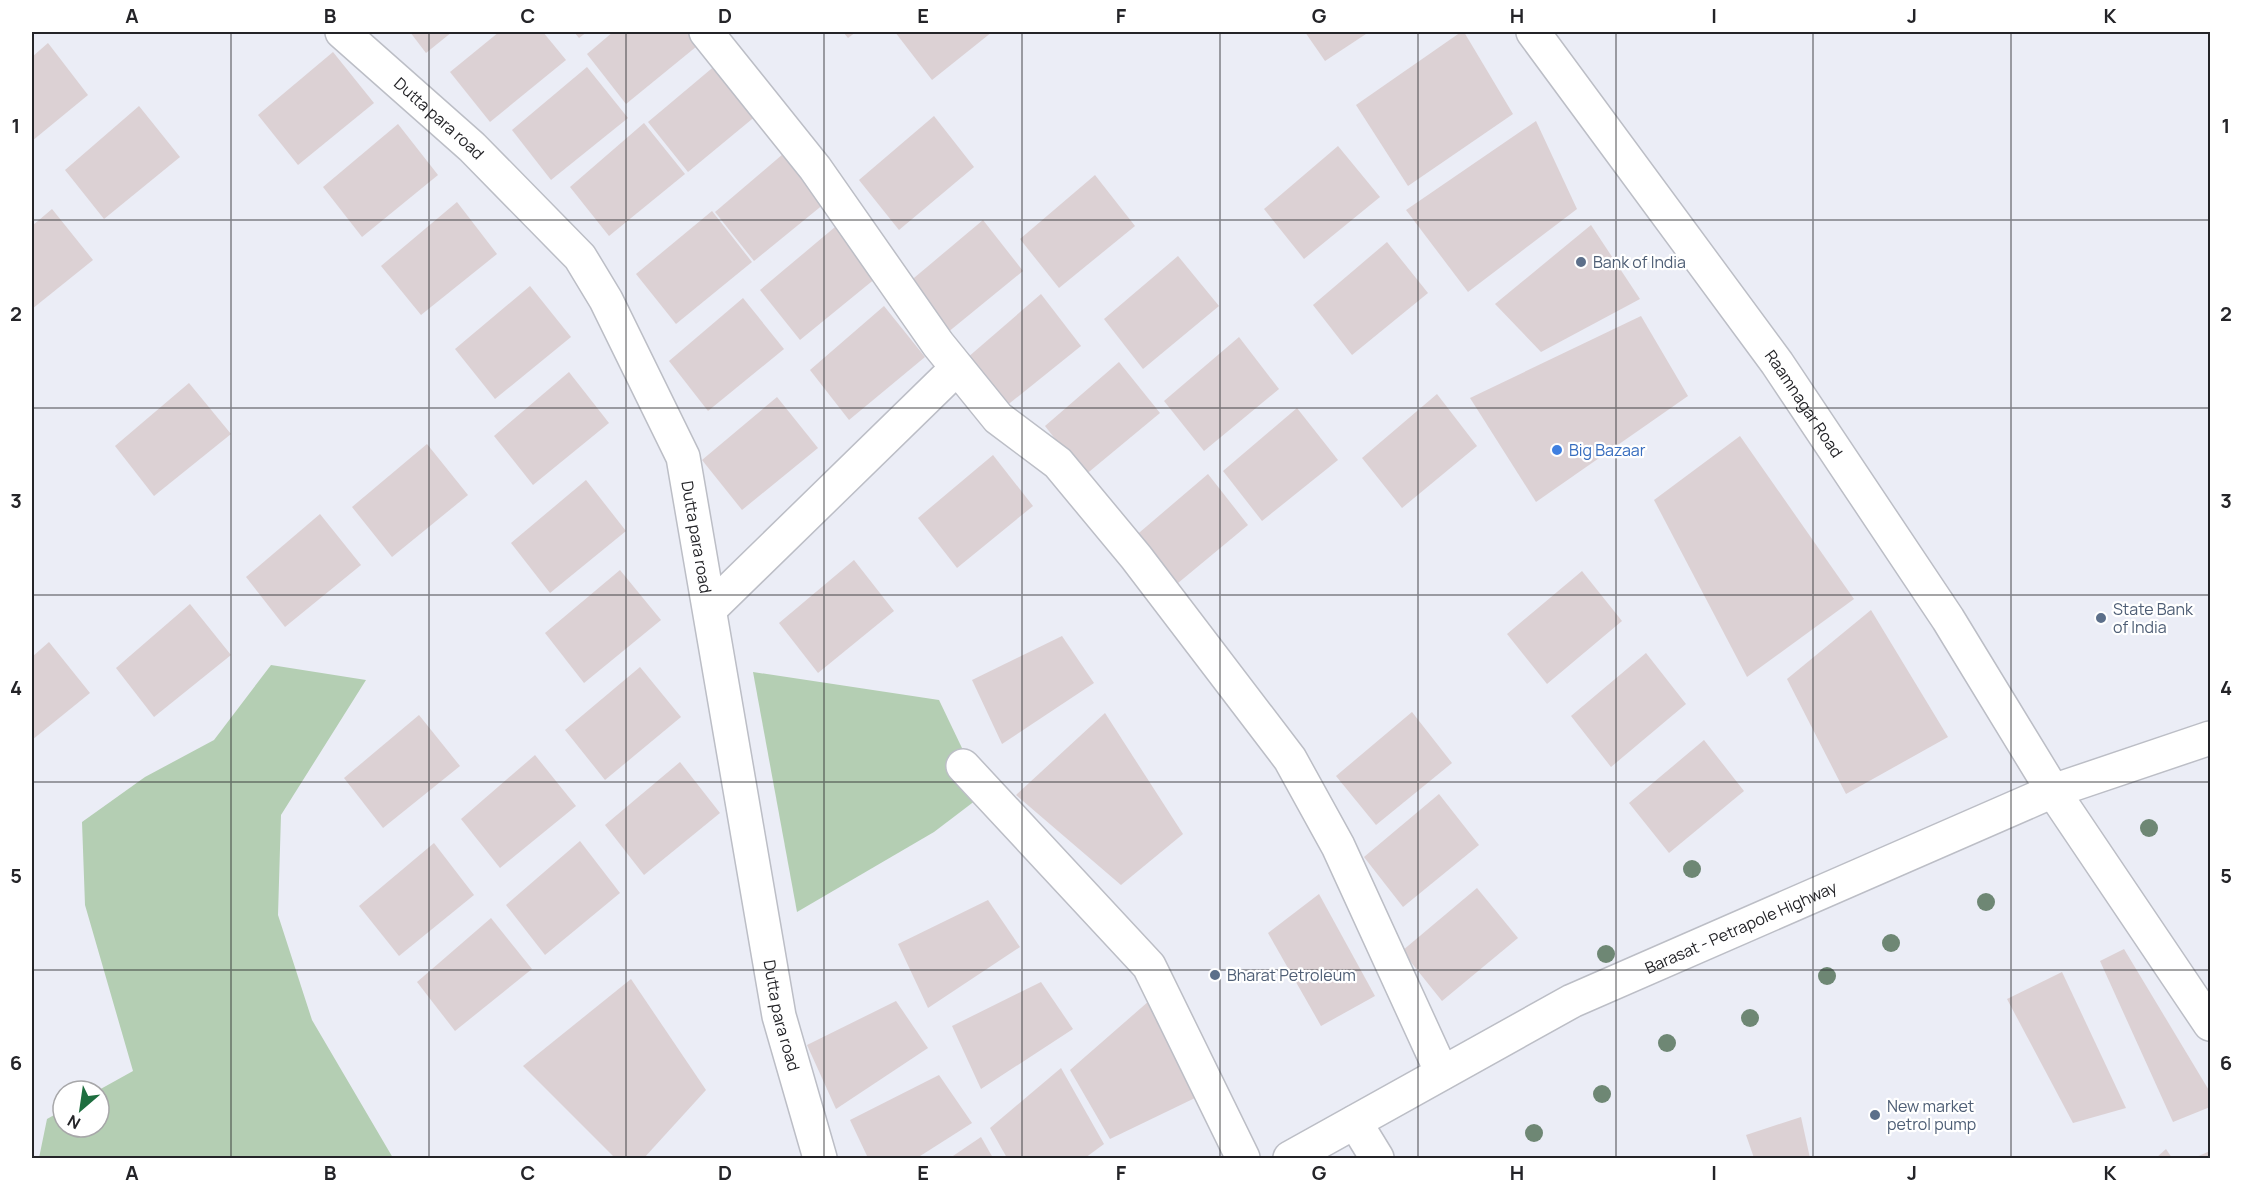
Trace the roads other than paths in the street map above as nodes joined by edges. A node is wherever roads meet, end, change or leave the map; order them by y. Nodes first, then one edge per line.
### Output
1 (342, 32) edge
2 (706, 32) edge
3 (1533, 32) edge
4 (957, 368) junction
5 (710, 609) junction
6 (2211, 738) edge
7 (963, 766) dead end
8 (2053, 791) junction
9 (2211, 1024) edge
10 (1442, 1073) junction
11 (1355, 1122) junction
12 (820, 1158) edge
13 (1243, 1158) edge
14 (1290, 1158) edge
15 (1377, 1158) edge

1 - 5 main road, Dutta para road
2 - 4 main road
3 - 8 main road, Raamnagar Road
4 - 5 main road
4 - 10 main road
5 - 12 main road, Dutta para road
6 - 8 main road, Barasat - Petrapole Highway
7 - 13 main road
8 - 9 main road, Raamnagar Road
8 - 10 main road, Barasat - Petrapole Highway
10 - 11 main road, Barasat - Petrapole Highway
11 - 14 main road, Barasat - Petrapole Highway
11 - 15 main road

